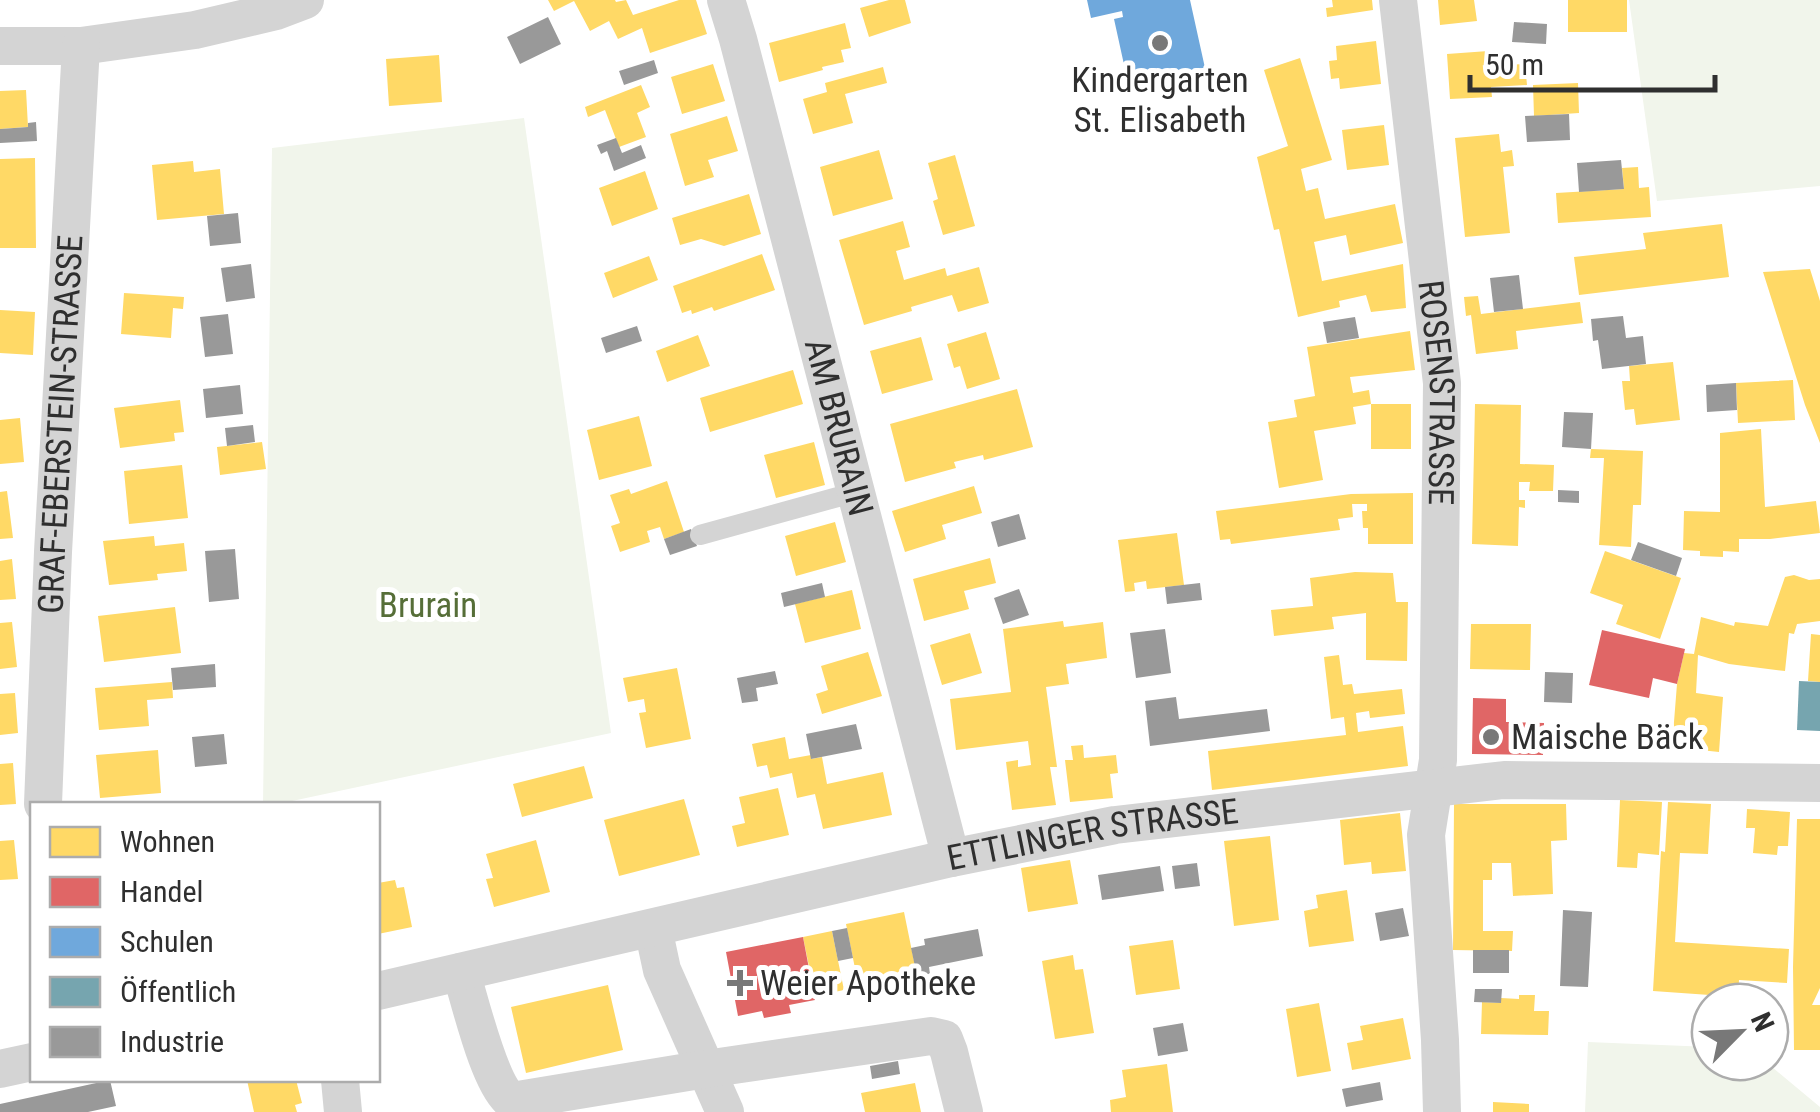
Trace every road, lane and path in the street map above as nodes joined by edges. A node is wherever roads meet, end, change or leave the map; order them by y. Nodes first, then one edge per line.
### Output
1 (305, 0) edge
2 (726, 0) edge
3 (1398, 0) edge
4 (0, 46) edge
5 (82, 46) junction
6 (856, 492) junction
7 (700, 535) dead end
8 (1820, 782) edge
9 (1433, 788) junction
10 (43, 802) edge
11 (951, 858) junction
12 (653, 928) junction
13 (462, 972) junction
14 (380, 990) edge
15 (30, 1062) edge
16 (706, 1068) junction
17 (0, 1069) edge
18 (340, 1082) edge
19 (343, 1112) edge
20 (726, 1112) edge
21 (964, 1112) edge
22 (1442, 1112) edge

1 - 5 street
2 - 6 street, AM BRURAIN
3 - 9 street, ROSENSTRASSE
4 - 5 street
5 - 10 street, GRAF-EBERSTEIN-STRASSE
6 - 7 lane
6 - 11 street, AM BRURAIN
8 - 9 street, ETTLINGER STRASSE
9 - 11 street, ETTLINGER STRASSE
9 - 22 street, ROSENSTRASSE
11 - 12 street, ETTLINGER STRASSE
12 - 13 street, ETTLINGER STRASSE
12 - 16 street
13 - 14 street, ETTLINGER STRASSE
13 - 16 street
15 - 17 street
16 - 20 street
16 - 21 street
18 - 19 street

